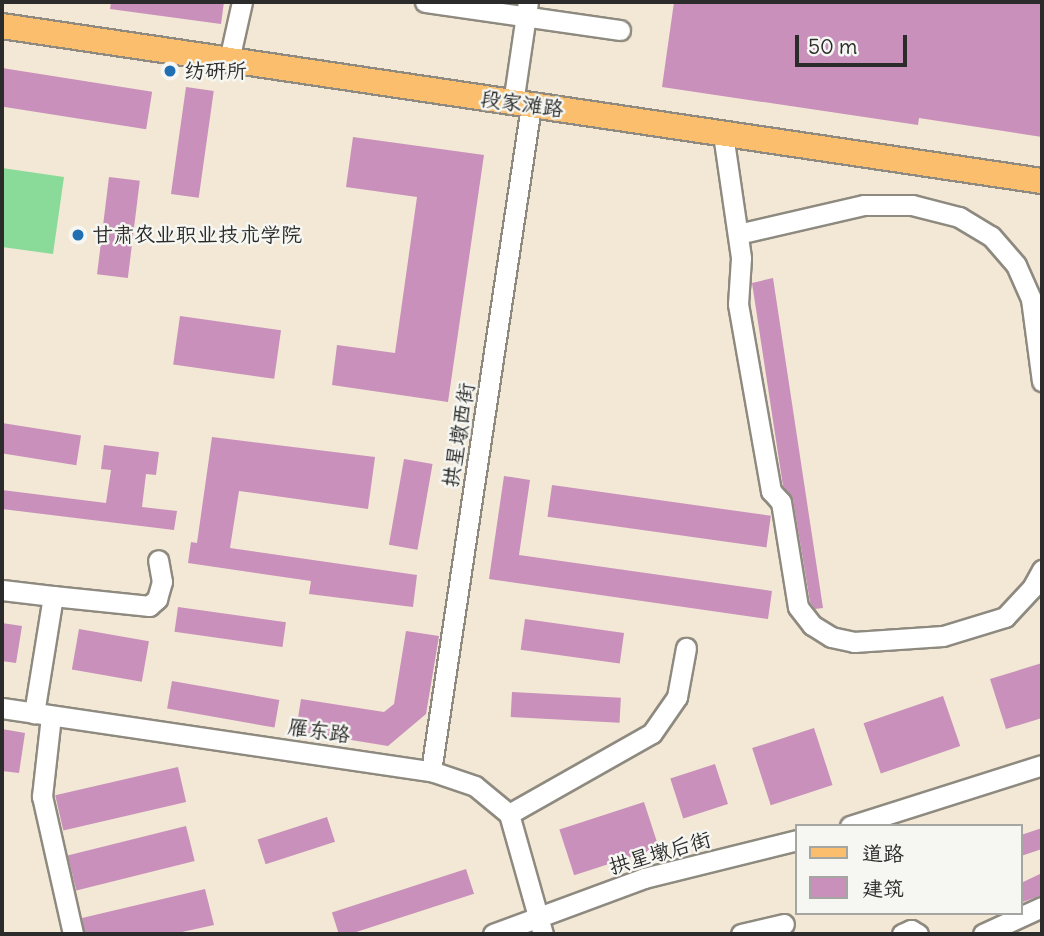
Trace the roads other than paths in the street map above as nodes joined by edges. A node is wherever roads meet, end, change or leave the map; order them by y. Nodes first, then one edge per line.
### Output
1 (242, 2) edge
2 (425, 2) edge
3 (527, 9) edge
4 (2, 26) edge
5 (620, 30) dead end
6 (229, 60) junction
7 (522, 104) junction
8 (723, 134) junction
9 (1042, 181) edge
10 (738, 234) junction
11 (1042, 382) edge
12 (158, 560) dead end
13 (1042, 570) edge
14 (2, 590) edge
15 (53, 596) junction
16 (685, 648) dead end
17 (2, 708) edge
18 (43, 714) junction
19 (1042, 765) edge
20 (431, 771) junction
21 (509, 814) junction
22 (856, 824) edge
23 (796, 840) edge
24 (1042, 907) edge
25 (784, 924) dead end
26 (541, 927) edge
27 (73, 934) edge
28 (494, 934) edge
29 (741, 934) edge
30 (902, 934) edge
31 (918, 934) edge
32 (983, 934) edge

1 - 6 street
2 - 3 street
3 - 5 street
3 - 7 street, 拱星墩西街
4 - 6 main road, 段家滩路
6 - 7 main road, 段家滩路
7 - 8 main road, 段家滩路
7 - 20 street, 拱星墩西街
8 - 9 main road, 段家滩路
8 - 10 street
10 - 11 street
10 - 13 street
12 - 15 street
14 - 15 street
15 - 18 street
16 - 21 street
17 - 18 street, 雁东路
18 - 20 street, 雁东路
18 - 27 street
19 - 22 street
20 - 21 street, 雁东路
21 - 26 street
23 - 26 street, 拱星墩后街
24 - 32 street
25 - 29 street
26 - 28 street, 拱星墩后街
30 - 31 street

